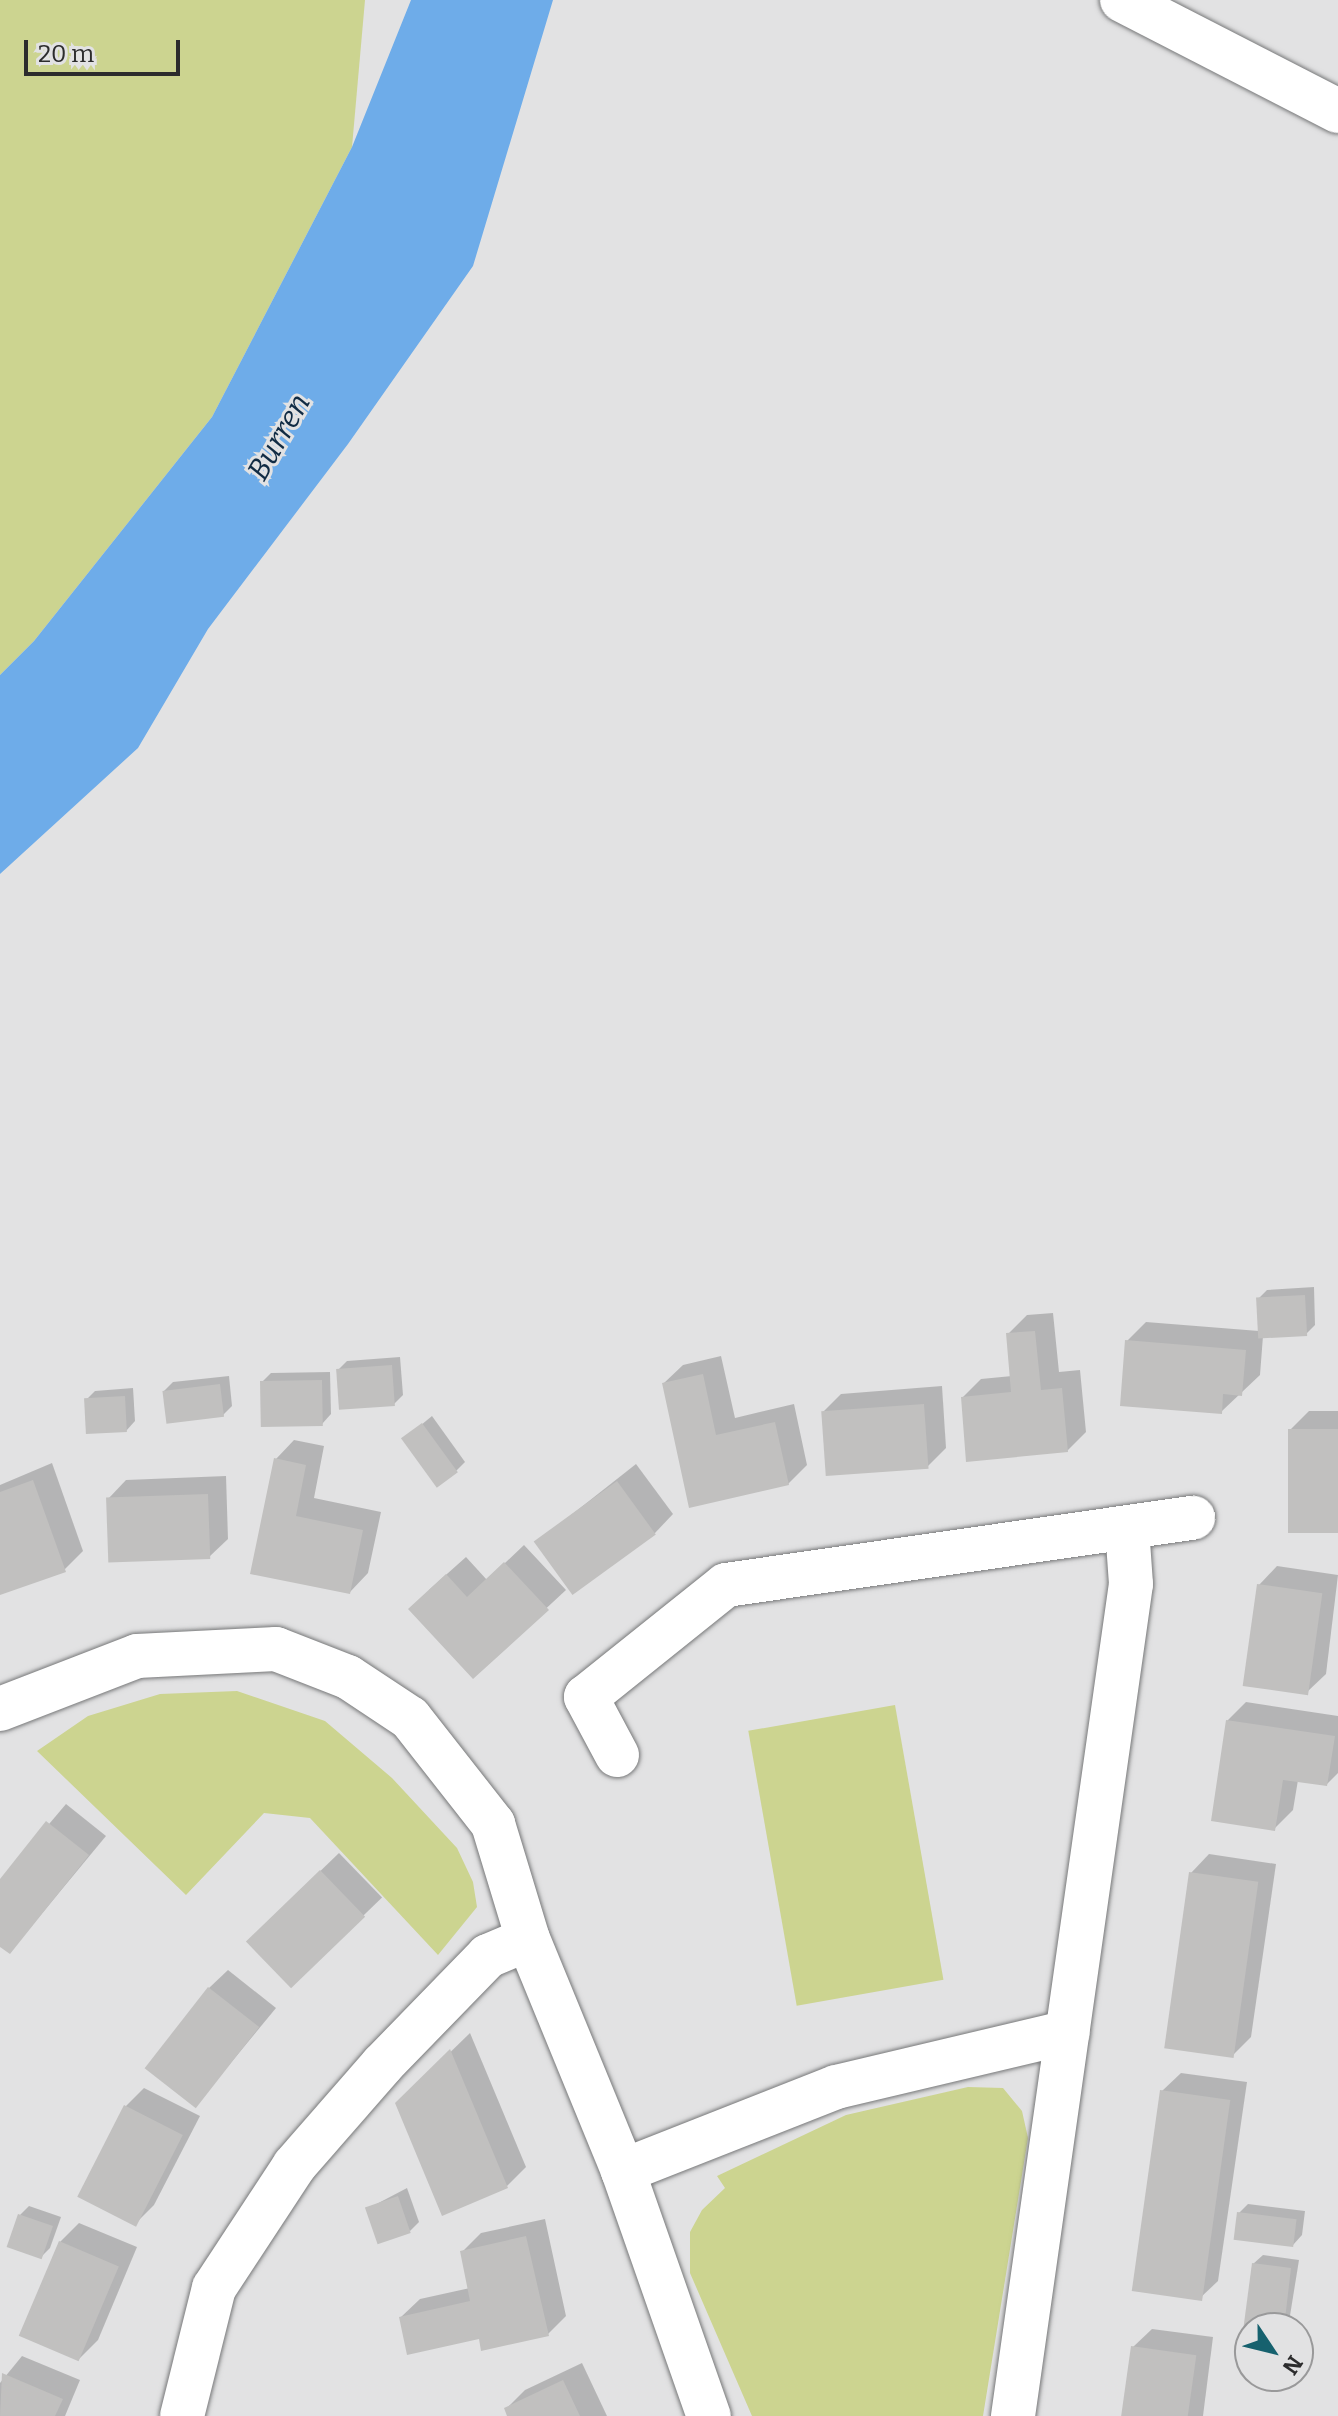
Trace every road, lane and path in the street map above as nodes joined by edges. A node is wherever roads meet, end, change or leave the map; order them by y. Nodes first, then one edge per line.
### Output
1 (1122, 0) edge
2 (1338, 111) edge
3 (1193, 1518) dead end
4 (1127, 1528) junction
5 (0, 1709) edge
6 (617, 1755) dead end
7 (528, 1939) junction
8 (1068, 2032) junction
9 (623, 2171) junction
10 (182, 2416) edge
11 (709, 2416) edge
12 (1013, 2416) edge

1 - 2 street
3 - 4 street
4 - 6 street
4 - 8 street
5 - 7 street
7 - 9 street
7 - 10 street
8 - 9 street
8 - 12 street
9 - 11 street

